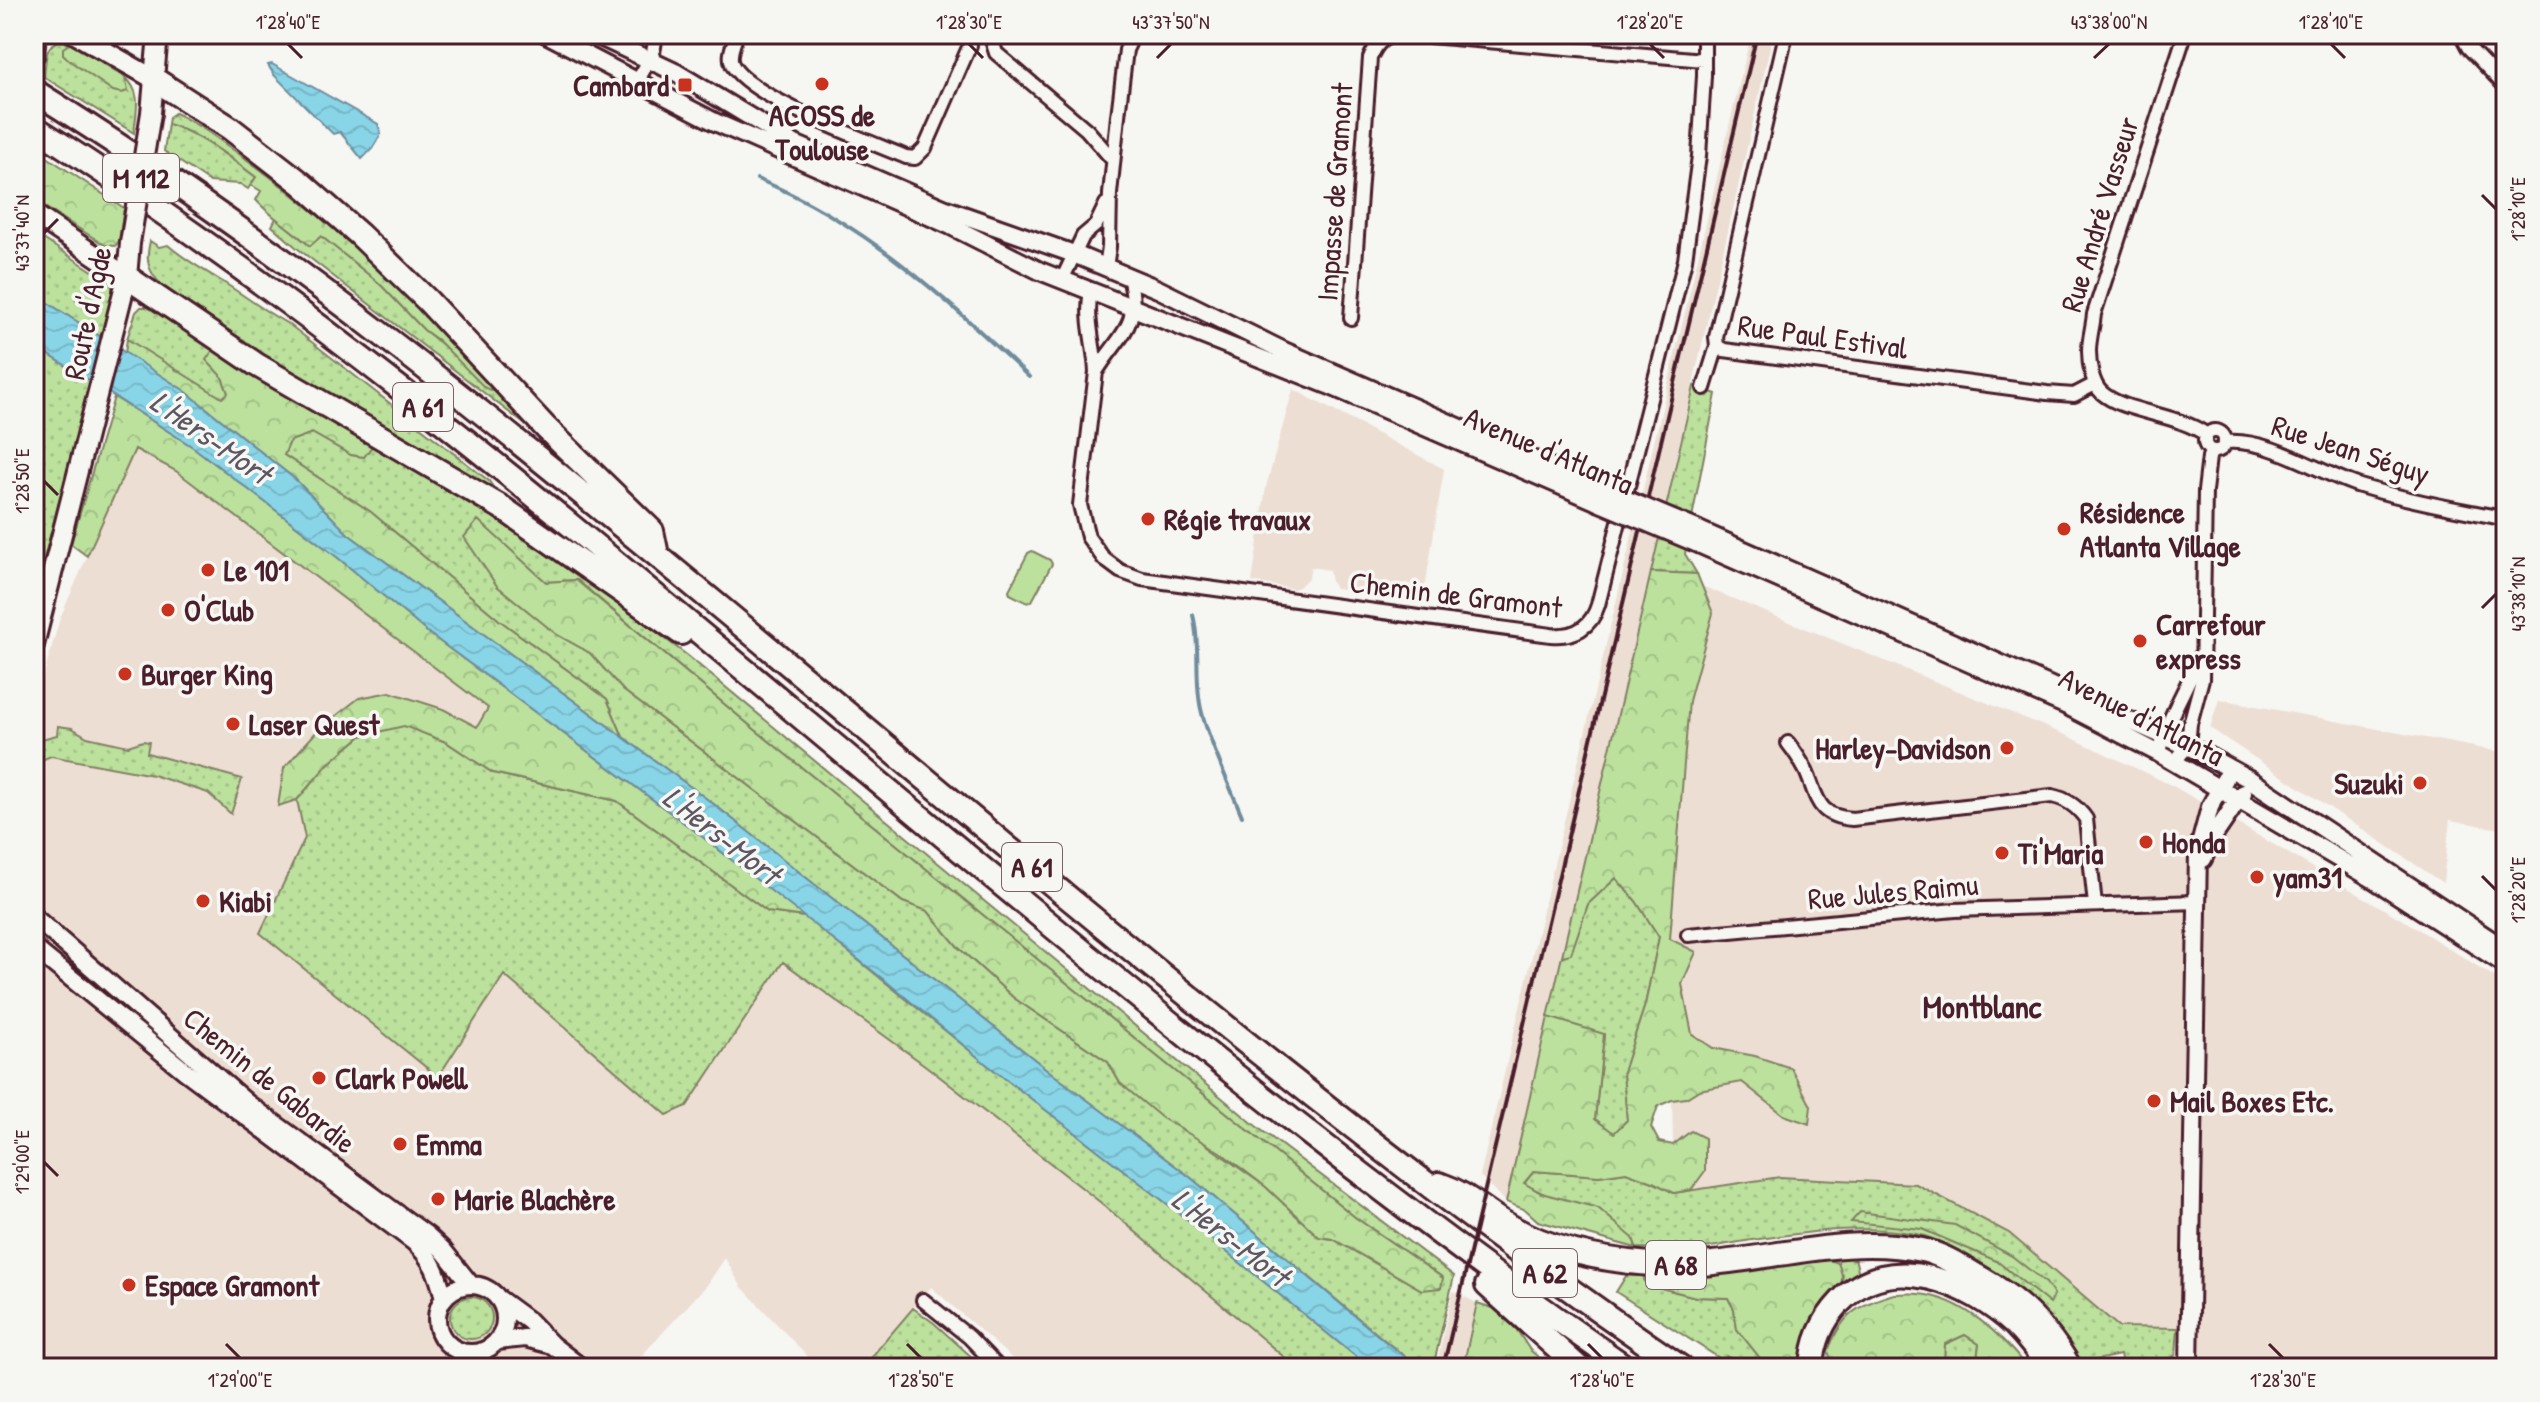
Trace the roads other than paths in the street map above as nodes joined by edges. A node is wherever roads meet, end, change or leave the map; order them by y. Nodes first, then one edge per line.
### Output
1 (75, 34) edge
2 (158, 34) edge
3 (546, 34) edge
4 (656, 34) edge
5 (737, 34) edge
6 (968, 34) edge
7 (990, 34) edge
8 (1395, 34) edge
9 (1407, 34) edge
10 (1704, 34) edge
11 (1786, 34) edge
12 (2185, 34) edge
13 (2461, 34) edge
14 (1133, 35) edge
15 (605, 36) edge
16 (599, 60) junction
17 (650, 60) junction
18 (1704, 60) junction
19 (154, 79) junction
20 (637, 82) junction
21 (2506, 87) edge
22 (34, 91) edge
23 (34, 127) edge
24 (1113, 160) junction
25 (1110, 194) junction
26 (34, 214) edge
27 (1074, 254) junction
28 (1106, 267) junction
29 (127, 277) junction
30 (1129, 277) junction
31 (1062, 280) junction
32 (1091, 292) junction
33 (1132, 309) junction
34 (1351, 318) dead end
35 (1717, 346) junction
36 (1096, 372) junction
37 (2095, 384) junction
38 (1704, 388) dead end
39 (2207, 435) junction
40 (2226, 442) junction
41 (2212, 451) junction
42 (1600, 496) junction
43 (2506, 519) edge
44 (1697, 536) junction
45 (657, 555) junction
46 (34, 645) edge
47 (2202, 646) junction
48 (793, 710) junction
49 (2163, 734) junction
50 (1788, 743) dead end
51 (2188, 746) junction
52 (2167, 758) junction
53 (2232, 769) junction
54 (2249, 779) junction
55 (2219, 787) junction
56 (2240, 800) junction
57 (2199, 867) junction
58 (2198, 902) junction
59 (2095, 905) junction
60 (34, 917) edge
61 (1688, 935) dead end
62 (34, 948) edge
63 (2506, 950) edge
64 (2506, 965) edge
65 (1411, 1174) junction
66 (1382, 1191) junction
67 (471, 1285) junction
68 (444, 1298) junction
69 (498, 1298) junction
70 (923, 1300) dead end
71 (552, 1345) junction
72 (491, 1346) junction
73 (460, 1351) junction
74 (467, 1368) edge
75 (480, 1368) edge
76 (582, 1368) edge
77 (999, 1368) edge
78 (1579, 1368) edge
79 (1627, 1368) edge
80 (1682, 1368) edge
81 (1812, 1368) edge
82 (2049, 1368) edge
83 (2070, 1368) edge
84 (2189, 1368) edge

1 - 19 main road
2 - 19 main road, Route d'Agde / M 112
3 - 16 main road, Avenue d'Atlanta
4 - 17 street
5 - 6 street
7 - 24 street
8 - 34 street, Impasse de Gramont
9 - 18 street
10 - 18 street, Chemin de Gramont
11 - 35 street, Rue Paul Estival
12 - 37 street, Rue André Vasseur
13 - 21 street
14 - 24 street
15 - 16 street
15 - 17 main road, Avenue d'Atlanta
16 - 20 main road, Avenue d'Atlanta
17 - 20 street
17 - 27 main road, Avenue d'Atlanta
18 - 36 street, Chemin de Gramont
19 - 29 main road, Route d'Agde / M 112, bridge
19 - 45 highway
20 - 31 main road, Avenue d'Atlanta
22 - 45 highway, A 61
23 - 48 highway, A 61
24 - 25 street
25 - 27 street
25 - 28 street
26 - 29 main road
27 - 28 main road, Avenue d'Atlanta
27 - 31 street
28 - 30 main road, Avenue d'Atlanta
28 - 32 main road
29 - 46 main road, Route d'Agde / M 112
29 - 48 highway
30 - 33 street
30 - 42 main road, Avenue d'Atlanta
31 - 32 main road, Avenue d'Atlanta
32 - 33 main road, Avenue d'Atlanta
32 - 36 street, Chemin de Gramont
33 - 36 street, Chemin de Gramont
33 - 42 main road, Avenue d'Atlanta
35 - 37 street, Rue Paul Estival
35 - 38 street
37 - 39 street
39 - 40 street
39 - 41 street
40 - 41 street
40 - 43 street, Rue Jean Séguy
41 - 47 street
42 - 44 main road, Avenue d'Atlanta, bridge
44 - 49 main road, Avenue d'Atlanta
44 - 52 main road, Avenue d'Atlanta
45 - 65 highway, A 61
47 - 49 street
47 - 51 street
48 - 66 highway, A 61
49 - 51 main road, Avenue d'Atlanta
49 - 52 street
50 - 59 street
51 - 52 street
51 - 53 main road, Avenue d'Atlanta
52 - 55 main road, Avenue d'Atlanta
53 - 54 main road, Avenue d'Atlanta
53 - 55 main road
54 - 56 main road
54 - 63 main road, Avenue d'Atlanta
55 - 56 main road, Avenue d'Atlanta
55 - 57 main road
56 - 57 main road
56 - 64 main road, Avenue d'Atlanta
57 - 58 main road
58 - 59 street, Rue Jules Raimu
58 - 84 main road
59 - 61 street, Rue Jules Raimu
60 - 67 main road, Chemin de Gabardie
62 - 68 main road, Chemin de Gabardie
65 - 80 highway, A 62
65 - 83 highway, A 68
66 - 78 highway
66 - 79 highway, A 61
67 - 68 main road
67 - 69 main road
68 - 73 main road
69 - 71 main road
69 - 72 main road
70 - 77 street
71 - 72 main road
71 - 76 main road
72 - 73 main road
72 - 75 street
73 - 74 street
81 - 82 highway

